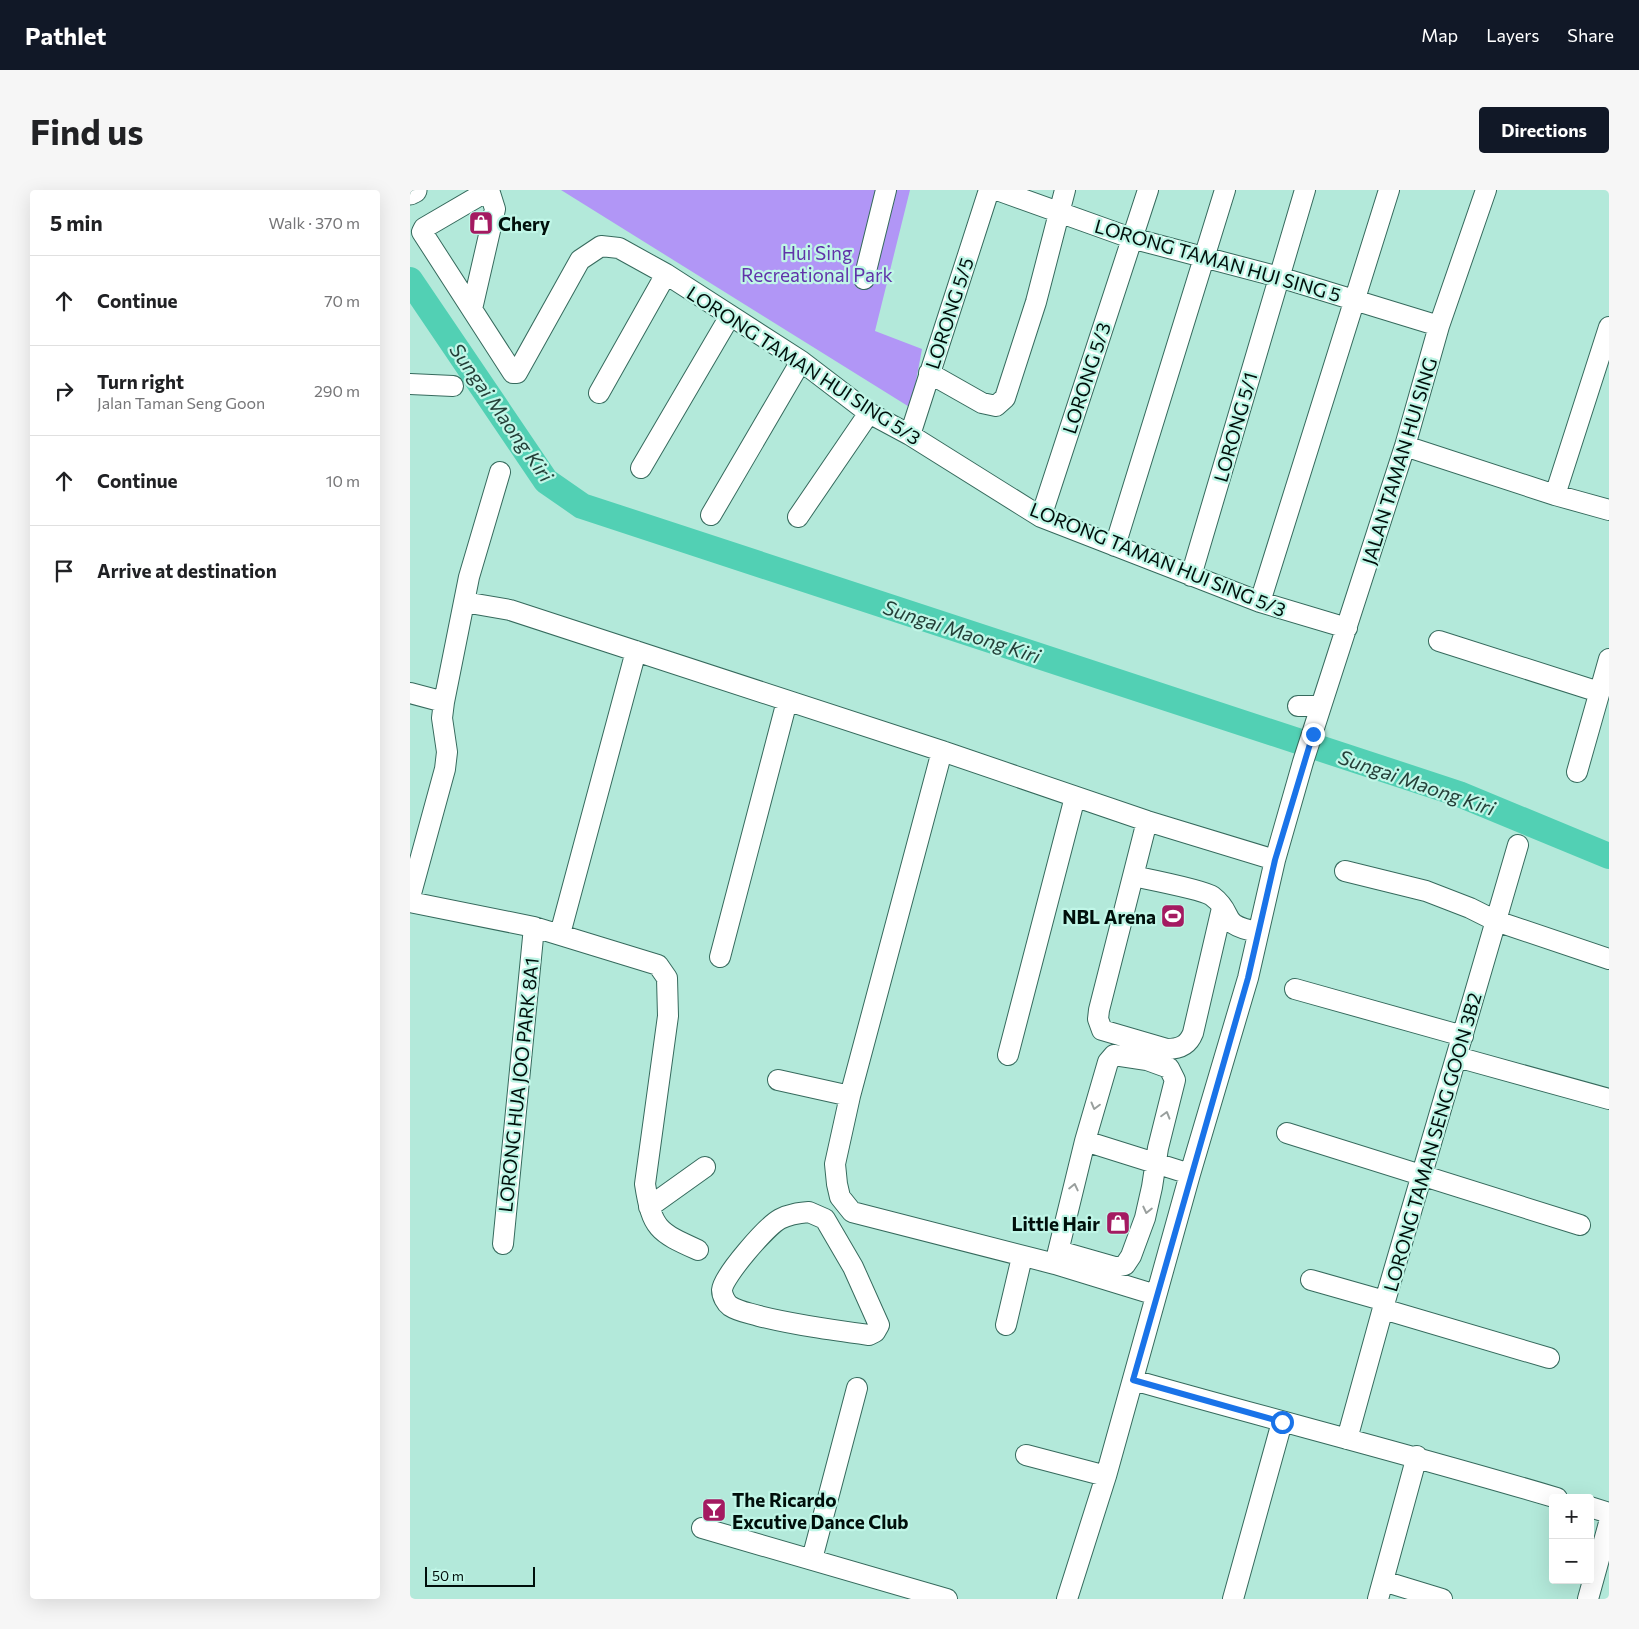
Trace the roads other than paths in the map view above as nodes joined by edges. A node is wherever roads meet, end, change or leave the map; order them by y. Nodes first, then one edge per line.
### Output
1 (414, 190) edge
2 (489, 190) edge
3 (886, 190) edge
4 (988, 190) edge
5 (997, 190) edge
6 (1065, 190) edge
7 (1148, 190) edge
8 (1225, 190) edge
9 (1304, 190) edge
10 (1389, 190) edge
11 (1486, 190) edge
12 (410, 192) edge
13 (1060, 212) junction
14 (1131, 238) junction
15 (1203, 257) junction
16 (666, 274) junction
17 (1279, 278) junction
18 (864, 279) dead end
19 (1356, 300) junction
20 (472, 309) junction
21 (730, 316) junction
22 (1439, 326) junction
23 (1609, 327) edge
24 (801, 361) junction
25 (930, 373) junction
26 (410, 384) edge
27 (453, 386) dead end
28 (599, 393) dead end
29 (869, 413) junction
30 (910, 436) junction
31 (1405, 446) junction
32 (641, 468) dead end
33 (500, 472) dead end
34 (1555, 495) junction
35 (1609, 510) edge
36 (711, 515) dead end
37 (798, 517) dead end
38 (1042, 517) junction
39 (1115, 546) junction
40 (1192, 576) junction
41 (464, 602) junction
42 (1260, 602) junction
43 (1347, 628) junction
44 (1439, 641) dead end
45 (636, 651) junction
46 (1609, 659) edge
47 (1599, 692) junction
48 (410, 693) edge
49 (787, 701) junction
50 (444, 702) junction
51 (1298, 706) dead end
52 (1320, 706) junction
53 (942, 751) junction
54 (1577, 772) dead end
55 (1075, 797) junction
56 (1147, 821) junction
57 (1518, 845) dead end
58 (416, 846) edge
59 (1275, 860) junction
60 (1345, 871) dead end
61 (1133, 876) junction
62 (410, 896) edge
63 (410, 902) edge
64 (1222, 908) junction
65 (1496, 921) junction
66 (534, 927) junction
67 (1258, 932) junction
68 (560, 934) junction
69 (720, 957) dead end
70 (1609, 960) edge
71 (1295, 989) dead end
72 (1463, 1036) junction
73 (1008, 1055) dead end
74 (1457, 1058) junction
75 (778, 1080) dead end
76 (850, 1096) junction
77 (1609, 1098) edge
78 (1287, 1133) dead end
79 (1085, 1141) junction
80 (1156, 1162) junction
81 (705, 1167) dead end
82 (1190, 1174) junction
83 (1421, 1175) junction
84 (840, 1197) junction
85 (649, 1207) junction
86 (825, 1220) junction
87 (1580, 1225) dead end
88 (503, 1244) dead end
89 (698, 1250) dead end
90 (1022, 1257) junction
91 (1057, 1258) junction
92 (1311, 1280) dead end
93 (1156, 1295) junction
94 (1384, 1305) junction
95 (1006, 1325) dead end
96 (1549, 1358) dead end
97 (1133, 1380) junction
98 (857, 1388) dead end
99 (1282, 1422) junction
100 (1347, 1439) junction
101 (1026, 1455) dead end
102 (1417, 1456) junction
103 (1106, 1476) junction
104 (1549, 1496) edge
105 (1594, 1509) edge
106 (1609, 1513) edge
107 (1609, 1523) edge
108 (702, 1528) dead end
109 (812, 1559) junction
110 (1380, 1590) edge
111 (947, 1599) edge
112 (1067, 1599) edge
113 (1233, 1599) edge
114 (1442, 1599) edge
115 (1588, 1599) edge

1 - 12 main road
2 - 20 street
2 - 20 street
3 - 18 street
4 - 25 street, LORONG 5/5
5 - 13 street, LORONG TAMAN HUI SING 5
6 - 13 street
7 - 14 street, LORONG 5/3
8 - 15 street
9 - 17 street, LORONG 5/1
10 - 19 street
11 - 22 street, JALAN TAMAN HUI SING
13 - 14 street, LORONG TAMAN HUI SING 5
13 - 25 street
14 - 15 street, LORONG TAMAN HUI SING 5
14 - 38 street, LORONG 5/3
15 - 17 street, LORONG TAMAN HUI SING 5
15 - 39 street
16 - 20 street, LORONG TAMAN HUI SING 5/3
16 - 21 street, LORONG TAMAN HUI SING 5/3
16 - 28 street
17 - 19 street, LORONG TAMAN HUI SING 5
17 - 40 street, LORONG 5/1
19 - 22 street, LORONG TAMAN HUI SING 5
19 - 42 street
21 - 24 street, LORONG TAMAN HUI SING 5/3
21 - 32 street
22 - 31 street, JALAN TAMAN HUI SING
23 - 34 street
24 - 29 street, LORONG TAMAN HUI SING 5/3
24 - 36 street
25 - 30 street, LORONG 5/5
26 - 27 street
29 - 30 street, LORONG TAMAN HUI SING 5/3
29 - 37 street
30 - 38 street, LORONG TAMAN HUI SING 5/3
31 - 34 street
31 - 43 street, JALAN TAMAN HUI SING
33 - 41 street
34 - 35 street
38 - 39 street, LORONG TAMAN HUI SING 5/3
39 - 40 street, LORONG TAMAN HUI SING 5/3
40 - 42 street, LORONG TAMAN HUI SING 5/3
41 - 45 street
41 - 50 street
42 - 43 street, LORONG TAMAN HUI SING 5/3
43 - 52 street, JALAN TAMAN HUI SING
44 - 47 street
45 - 49 street
45 - 68 street
46 - 47 street
47 - 54 street
48 - 50 street
49 - 53 street
49 - 69 street
50 - 58 street
51 - 52 street
52 - 59 street, JALAN TAMAN HUI SING
53 - 55 street
53 - 76 street
55 - 56 street
55 - 73 street
56 - 59 street
56 - 61 street
57 - 65 street, LORONG TAMAN SENG GOON 3B2
58 - 62 street
59 - 67 street, JALAN TAMAN HUI SING
60 - 65 street
61 - 64 street
61 - 64 street
63 - 66 street
64 - 67 street
65 - 70 street
65 - 72 street, LORONG TAMAN SENG GOON 3B2
66 - 68 street
66 - 88 street, LORONG HUA JOO PARK 8A1
67 - 82 street, JALAN TAMAN HUI SING
68 - 85 street
71 - 72 street
72 - 74 street, LORONG TAMAN SENG GOON 3B2
74 - 77 street
74 - 83 street, LORONG TAMAN SENG GOON 3B2
75 - 76 street
76 - 84 street
78 - 83 street
79 - 80 street
80 -> 79 street
91 -> 79 street
80 - 82 street
80 -> 91 street
81 - 85 street
82 - 93 street, JALAN TAMAN HUI SING
83 - 87 street
83 - 94 street, LORONG TAMAN SENG GOON 3B2
84 - 86 street
84 - 90 street
85 - 89 street
86 - 86 street
90 - 91 street
90 - 95 street
91 - 93 street
92 - 94 street
93 - 97 street, JALAN TAMAN HUI SING
94 - 96 street
94 - 100 street, LORONG TAMAN SENG GOON 3B2
97 - 99 street
97 - 103 street, JALAN TAMAN HUI SING
98 - 109 street
99 - 100 street
99 - 113 street
100 - 102 street
101 - 103 street
102 - 104 street
102 - 110 street
103 - 112 street, JALAN TAMAN HUI SING
105 - 106 street
107 - 115 street
108 - 109 street
109 - 111 street
110 - 114 street

